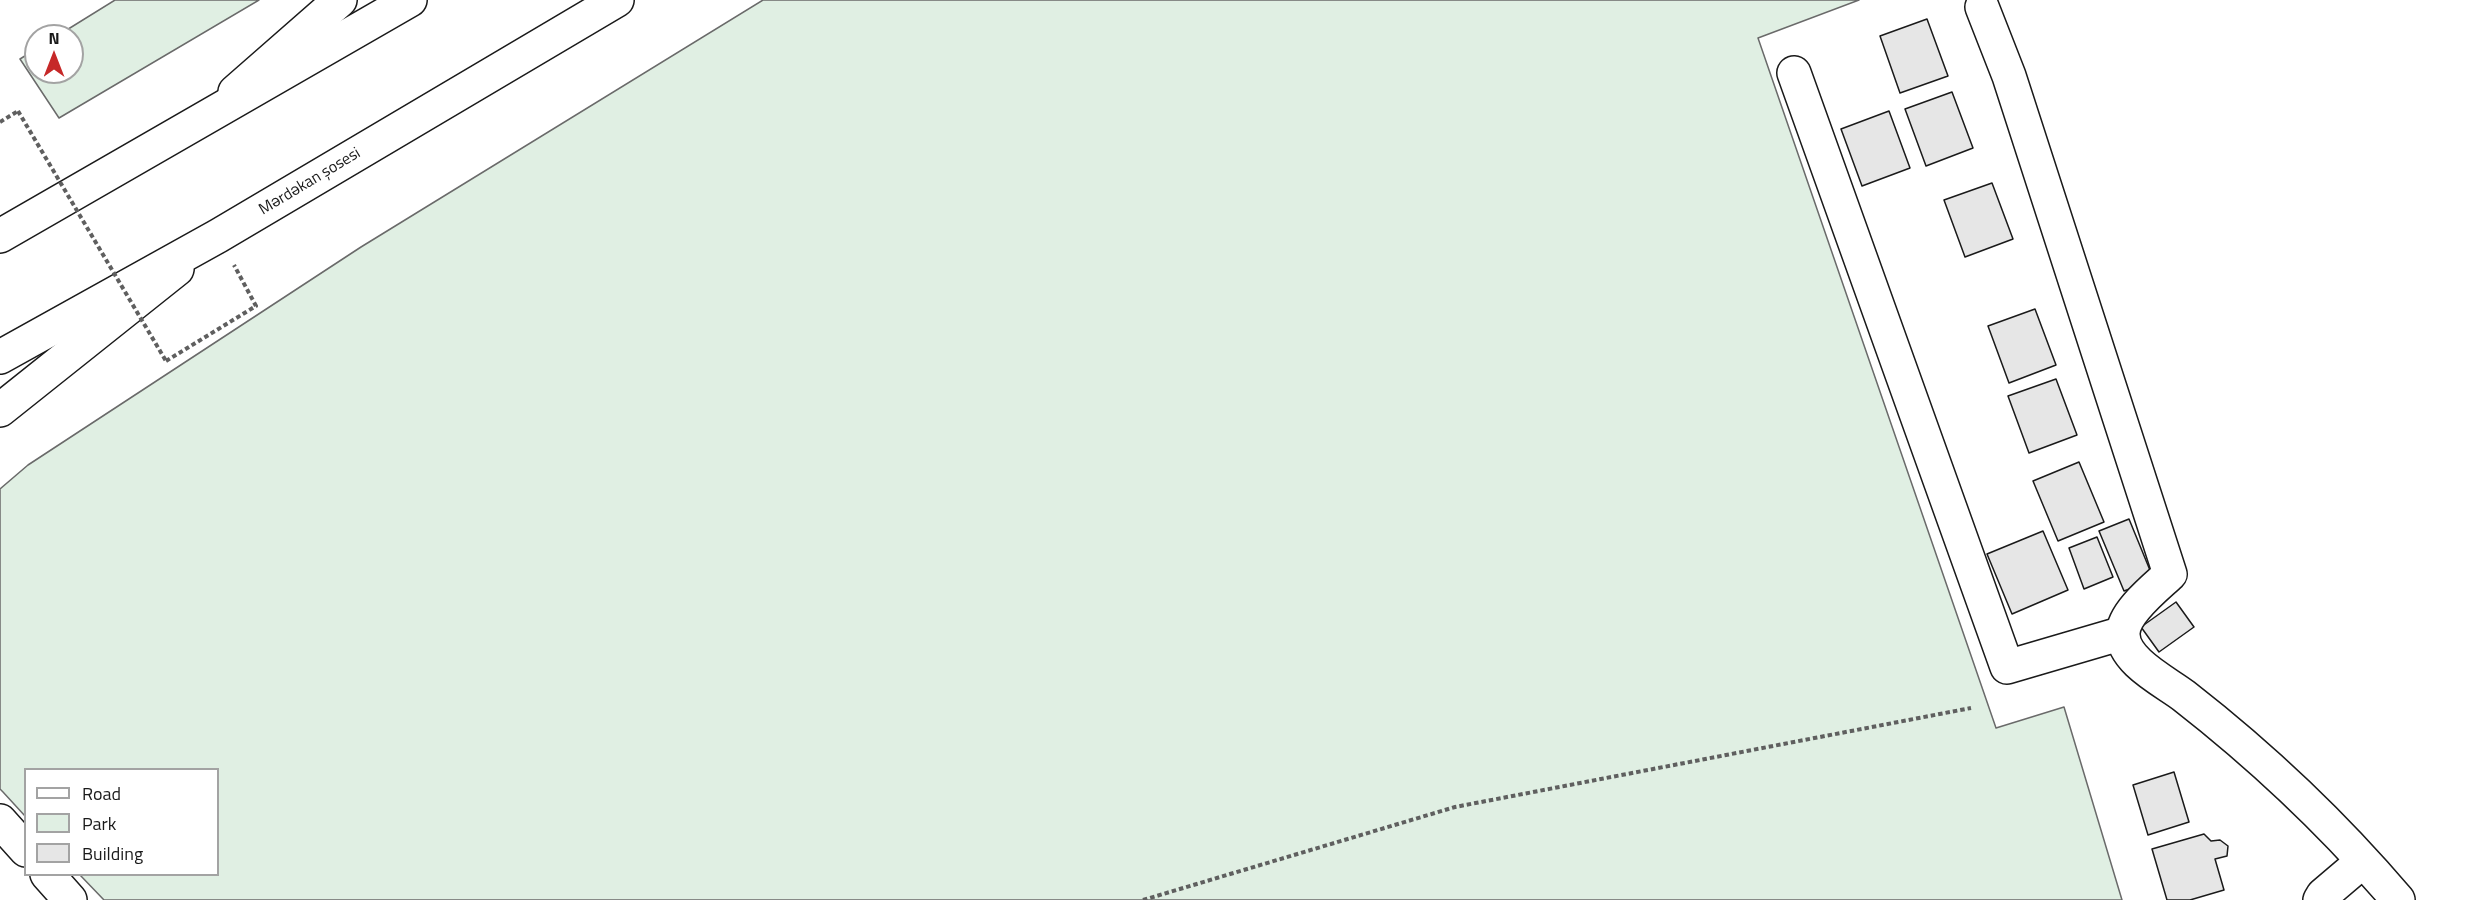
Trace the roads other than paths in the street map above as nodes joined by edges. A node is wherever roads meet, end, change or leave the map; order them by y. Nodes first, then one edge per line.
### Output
1 (340, 0) edge
2 (410, 0) edge
3 (617, 0) edge
4 (1982, 7) dead end
5 (1794, 73) dead end
6 (207, 116) junction
7 (0, 236) edge
8 (218, 236) junction
9 (0, 357) edge
10 (0, 410) edge
11 (2123, 633) junction
12 (0, 821) edge
13 (24, 848) edge
14 (2363, 861) junction
15 (49, 876) edge
16 (70, 900) edge
17 (2320, 900) edge
18 (2398, 900) edge

1 - 6 main road
2 - 6 main road
3 - 8 main road, Mərdəkan şosesi
4 - 11 main road
5 - 11 main road
6 - 7 main road
8 - 9 main road, Mərdəkan şosesi
8 - 10 main road
11 - 14 main road
12 - 13 main road
14 - 17 main road
14 - 18 main road
15 - 16 main road

